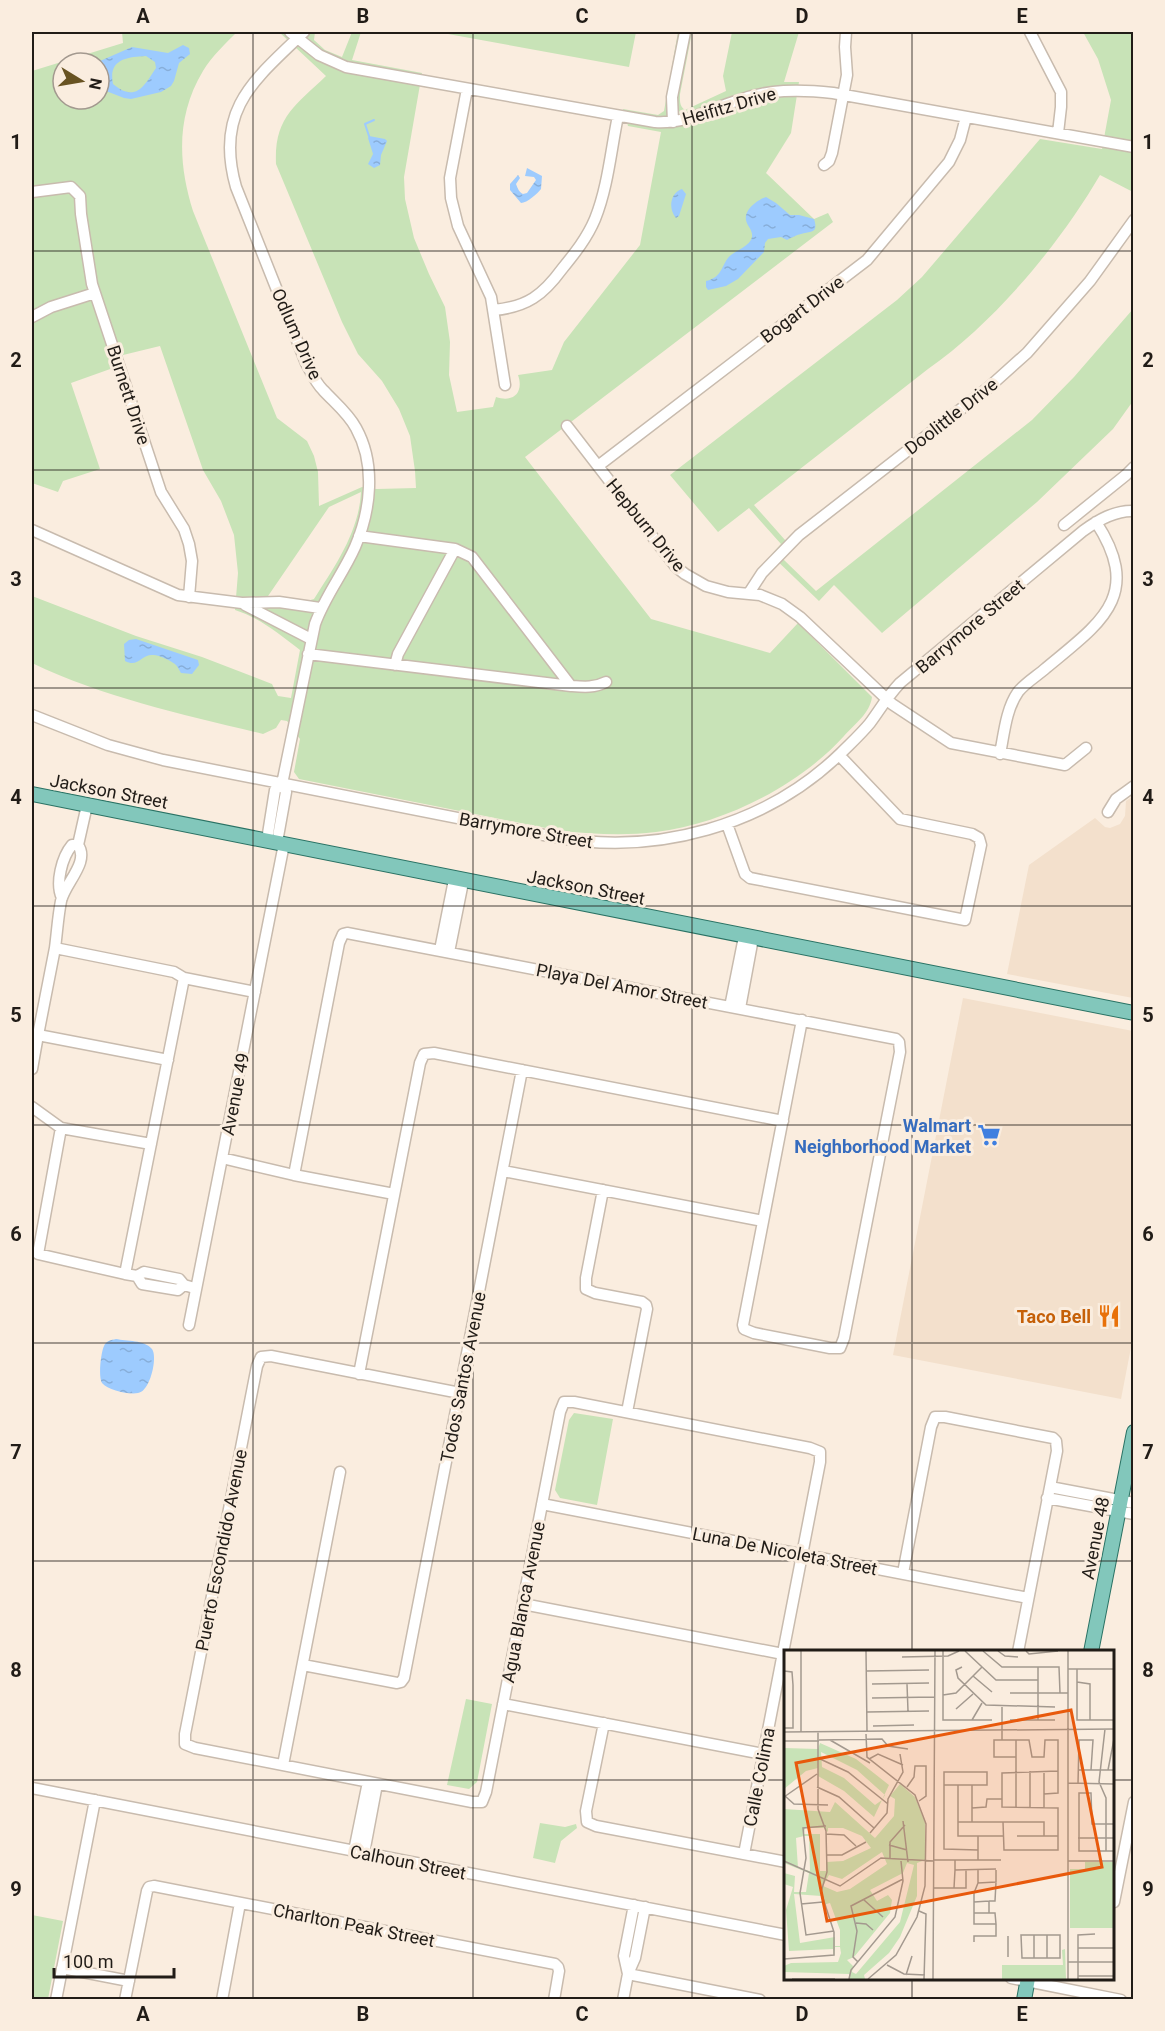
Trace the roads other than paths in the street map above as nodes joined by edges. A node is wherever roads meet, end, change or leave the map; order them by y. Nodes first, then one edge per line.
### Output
1 (685, 32) edge
2 (846, 32) edge
3 (1030, 32) edge
4 (297, 34) edge
5 (467, 89) junction
6 (843, 95) junction
7 (618, 116) junction
8 (966, 117) junction
9 (673, 122) junction
10 (1058, 133) junction
11 (1134, 147) edge
12 (824, 165) dead end
13 (32, 192) edge
14 (1134, 220) edge
15 (95, 293) junction
16 (494, 310) junction
17 (32, 317) edge
18 (505, 385) dead end
19 (567, 426) dead end
20 (598, 466) junction
21 (1134, 467) edge
22 (1134, 512) edge
23 (1096, 522) junction
24 (1064, 525) dead end
25 (32, 530) edge
26 (359, 536) junction
27 (455, 549) junction
28 (748, 593) junction
29 (189, 597) junction
30 (242, 603) junction
31 (320, 608) junction
32 (311, 639) junction
33 (308, 654) junction
34 (395, 665) junction
35 (606, 682) dead end
36 (571, 686) junction
37 (885, 698) junction
38 (32, 715) edge
39 (1086, 748) dead end
40 (1000, 754) junction
41 (839, 755) junction
42 (282, 784) junction
43 (1134, 786) edge
44 (32, 794) edge
45 (87, 805) junction
46 (1108, 812) dead end
47 (727, 824) junction
48 (276, 842) junction
49 (78, 845) junction
50 (280, 863) joint
51 (63, 867) junction
52 (76, 870) junction
53 (458, 881) junction
54 (62, 898) junction
55 (748, 938) junction
56 (55, 948) junction
57 (445, 951) junction
58 (184, 978) junction
59 (255, 992) junction
60 (735, 1007) junction
61 (1134, 1013) edge
62 (802, 1020) junction
63 (38, 1035) junction
64 (168, 1060) junction
65 (32, 1069) edge
66 (522, 1070) junction
67 (32, 1107) edge
68 (783, 1121) junction
69 (61, 1128) junction
70 (151, 1144) junction
71 (222, 1158) junction
72 (503, 1171) junction
73 (294, 1175) junction
74 (603, 1190) junction
75 (394, 1194) junction
76 (763, 1221) junction
77 (35, 1253) edge
78 (131, 1275) junction
79 (160, 1275) junction
80 (184, 1285) junction
81 (158, 1286) junction
82 (197, 1288) junction
83 (189, 1325) dead end
84 (359, 1374) junction
85 (460, 1393) junction
86 (627, 1412) junction
87 (1134, 1432) edge
88 (340, 1472) dead end
89 (1048, 1493) junction
90 (542, 1504) junction
91 (1124, 1505) edge
92 (1134, 1514) edge
93 (802, 1554) junction
94 (903, 1573) junction
95 (1028, 1598) junction
96 (523, 1604) junction
97 (1018, 1650) edge
98 (1091, 1650) edge
99 (783, 1654) junction
100 (303, 1665) junction
101 (503, 1704) junction
102 (604, 1724) junction
103 (763, 1754) junction
104 (283, 1765) junction
105 (373, 1783) junction
106 (32, 1788) edge
107 (95, 1800) junction
108 (1134, 1802) edge
109 (359, 1852) junction
110 (744, 1854) junction
111 (784, 1863) edge
112 (1114, 1902) dead end
113 (240, 1903) junction
114 (639, 1906) junction
115 (784, 1935) edge
116 (62, 1968) junction
117 (628, 1974) junction
118 (1028, 1980) edge
119 (129, 1982) junction
120 (724, 1996) edge
121 (56, 2000) edge
122 (125, 2000) edge
123 (222, 2000) edge
124 (554, 2000) edge
125 (623, 2000) edge
126 (760, 2000) edge
127 (1024, 2000) edge
128 (1121, 2000) edge

1 - 9 street
2 - 6 street
3 - 10 street
4 - 5 street, Heifitz Drive
4 - 26 street, Odlum Drive
5 - 7 street, Heifitz Drive
5 - 16 street
6 - 8 street, Heifitz Drive
6 - 9 street, Heifitz Drive
6 - 12 street
7 - 9 street, Heifitz Drive
7 - 16 street
8 - 10 street, Heifitz Drive
8 - 20 street, Bogart Drive
10 - 11 street, Heifitz Drive
13 - 15 street, Burnett Drive
14 - 28 street, Doolittle Drive
15 - 17 street
15 - 29 street, Burnett Drive
16 - 18 street
19 - 20 street, Hepburn Drive
20 - 28 street, Hepburn Drive
21 - 24 street
22 - 23 street, Barrymore Street
23 - 37 street, Barrymore Street
23 - 40 street
25 - 29 street
26 - 27 street
26 - 31 street, Odlum Drive
27 - 34 street
27 - 36 street
28 - 37 street, Hepburn Drive
29 - 30 street
30 - 31 street
30 - 32 street
31 - 32 street, Odlum Drive
32 - 33 street, Odlum Drive
33 - 34 street
33 - 42 street, Odlum Drive
34 - 36 street
35 - 36 street
37 - 40 street, Hepburn Drive
37 - 41 street, Barrymore Street
38 - 42 street, Barrymore Street
39 - 40 street, Hepburn Drive
41 - 47 street, Barrymore Street
41 - 47 street
42 - 47 street, Barrymore Street
42 - 48 street, Odlum Drive
43 - 46 street
44 - 45 main road, Jackson Street
45 - 48 main road, Jackson Street
45 - 49 street
48 - 50 street, Odlum Drive
48 - 53 main road, Jackson Street
49 - 51 street
49 - 52 street
50 - 59 street, Avenue 49
51 - 52 street
51 - 54 street
52 - 54 street
53 - 55 main road, Jackson Street
53 - 57 street
54 - 56 street
55 - 60 street
55 - 61 main road, Jackson Street
56 - 58 street
56 - 63 street
57 - 60 street, Playa Del Amor Street
57 - 73 street, Playa Del Amor Street
58 - 59 street
58 - 64 street
59 - 71 street, Avenue 49
60 - 62 street, Playa Del Amor Street
62 - 68 street
62 - 76 street, Playa Del Amor Street
63 - 64 street
63 - 65 street
64 - 70 street
66 - 68 street
66 - 72 street, Todos Santos Avenue
66 - 75 street
67 - 69 street
68 - 76 street
69 - 70 street
69 - 77 street
70 - 78 street
71 - 73 street
71 - 82 street, Avenue 49
72 - 74 street
72 - 85 street, Todos Santos Avenue
73 - 75 street
74 - 76 street
74 - 86 street
75 - 84 street
77 - 78 street
78 - 79 street
78 - 81 street
79 - 80 street
79 - 81 street
80 - 81 street
80 - 82 street
82 - 83 street, Avenue 49
84 - 85 street
84 - 104 street, Puerto Escondido Avenue
85 - 100 street, Todos Santos Avenue
86 - 90 street, Agua Blanca Avenue
86 - 93 street, Calle Colima
87 - 91 main road, Avenue 48
88 - 100 street
89 - 91 street
89 - 94 street
89 - 95 street
90 - 93 street, Luna De Nicoleta Street
90 - 96 street, Agua Blanca Avenue
91 - 92 street
91 - 98 main road, Avenue 48
93 - 94 street, Luna De Nicoleta Street
93 - 99 street, Calle Colima
94 - 95 street, Luna De Nicoleta Street
95 - 97 street
96 - 99 street
96 - 101 street, Agua Blanca Avenue
99 - 103 street, Calle Colima
100 - 104 street
101 - 102 street
101 - 105 street, Agua Blanca Avenue
102 - 103 street
102 - 110 street
103 - 110 street, Calle Colima
104 - 105 street
105 - 109 street
106 - 107 street, Calhoun Street
107 - 109 street, Calhoun Street
107 - 116 street
108 - 112 street
109 - 114 street, Calhoun Street
110 - 111 street
113 - 119 street, Charlton Peak Street
113 - 123 street
113 - 124 street, Charlton Peak Street
114 - 115 street, Calhoun Street
114 - 117 street
116 - 119 street
116 - 121 street
117 - 120 street
117 - 125 street
118 - 127 main road
118 - 128 street
119 - 122 street
120 - 126 street

